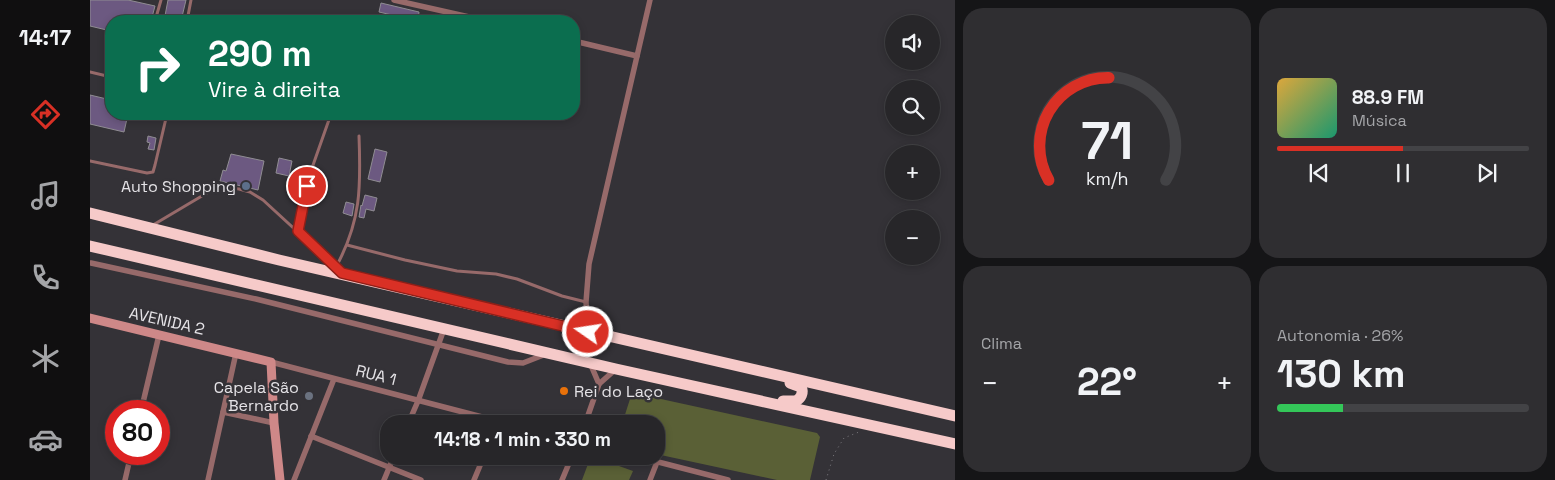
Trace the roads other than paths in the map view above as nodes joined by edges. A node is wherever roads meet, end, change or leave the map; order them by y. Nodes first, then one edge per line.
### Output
1 (161, 0) edge
2 (191, 0) edge
3 (394, 0) edge
4 (650, 0) edge
5 (157, 15) edge
6 (188, 15) edge
7 (460, 15) edge
8 (580, 42) edge
9 (637, 56) junction
10 (90, 72) edge
11 (105, 76) edge
12 (166, 120) edge
13 (329, 120) edge
14 (358, 136) dead end
15 (90, 161) edge
16 (90, 213) edge
17 (149, 227) junction
18 (298, 231) junction
19 (347, 245) junction
20 (90, 246) edge
21 (90, 265) edge
22 (339, 270) junction
23 (586, 302) junction
24 (90, 318) edge
25 (444, 329) junction
26 (588, 332) junction
27 (159, 335) junction
28 (439, 344) junction
29 (236, 353) junction
30 (549, 353) junction
31 (271, 362) junction
32 (590, 363) junction
33 (727, 364) junction
34 (616, 369) junction
35 (334, 379) junction
36 (599, 384) junction
37 (725, 393) junction
38 (144, 400) edge
39 (418, 401) junction
40 (223, 412) junction
41 (412, 415) edge
42 (471, 415) edge
43 (587, 415) edge
44 (955, 415) edge
45 (274, 423) junction
46 (311, 436) junction
47 (955, 444) edge
48 (665, 464) edge
49 (128, 465) edge
50 (480, 465) edge
51 (568, 465) edge
52 (656, 465) edge
53 (389, 467) junction
54 (124, 480) edge
55 (208, 480) edge
56 (280, 480) edge
57 (294, 480) edge
58 (384, 480) edge
59 (421, 480) edge
60 (474, 480) edge
61 (562, 480) edge
62 (650, 480) edge
63 (728, 480) edge

1 - 5 lane
2 - 6 lane
3 - 7 street
4 - 9 street
8 - 9 street
9 - 23 street
10 - 11 lane
12 - 15 lane
13 - 18 lane
14 - 19 lane
16 - 17 highway
17 - 18 lane
17 - 22 highway
18 - 22 lane
19 - 22 lane
19 - 23 lane
20 - 25 highway
21 - 28 street
22 - 26 highway
23 - 26 street
24 - 27 street, AVENIDA 2
25 - 28 street
25 - 30 highway
26 - 33 highway
27 - 29 street, AVENIDA 2
27 - 38 street
28 - 30 street
28 - 39 street
29 - 31 street, RUA 1
29 - 40 street
30 - 32 highway
31 - 35 street, RUA 1
31 - 45 street
32 - 34 highway
32 - 36 street
33 - 37 highway
33 - 44 highway
34 - 36 street
34 - 37 highway
35 - 39 street, RUA 1
35 - 46 street
36 - 43 street
37 - 47 highway
39 - 41 street
39 - 42 street, RUA 1
40 - 45 street
40 - 55 street
45 - 56 street
46 - 53 street
46 - 57 street
48 - 63 street
49 - 54 street
50 - 60 street
51 - 61 street
52 - 62 street
53 - 58 street
53 - 59 street

